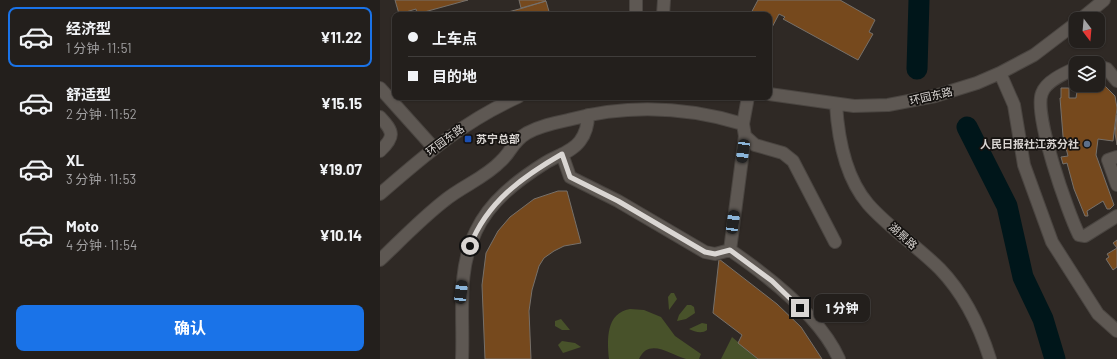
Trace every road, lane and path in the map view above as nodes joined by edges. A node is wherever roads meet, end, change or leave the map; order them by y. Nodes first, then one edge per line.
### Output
1 (636, 0) edge
2 (664, 0) edge
3 (1104, 0) edge
4 (636, 12) edge
5 (663, 12) edge
6 (1089, 12) edge
7 (1069, 28) edge
8 (1105, 68) edge
9 (1069, 72) edge
10 (1000, 73) junction
11 (1117, 81) edge
12 (380, 88) edge
13 (772, 94) edge
14 (512, 100) edge
15 (747, 100) edge
16 (836, 104) junction
17 (588, 115) junction
18 (380, 117) edge
19 (743, 124) junction
20 (745, 136) junction
21 (433, 147) junction
22 (380, 151) edge
23 (562, 154) junction
24 (1117, 157) edge
25 (1117, 184) edge
26 (380, 194) edge
27 (1117, 216) edge
28 (834, 242) dead end
29 (730, 250) junction
30 (380, 260) edge
31 (1117, 331) edge
32 (462, 359) edge
33 (839, 359) edge
34 (990, 359) edge

1 - 4 street
2 - 5 street
3 - 6 street
7 - 10 street, 环园东路
8 - 11 street
9 - 27 street
10 - 16 street, 环园东路
10 - 31 street
12 - 21 street
13 - 16 street, 环园东路
14 - 21 street, 环园东路
15 - 19 street
16 - 34 street, 湖景路
17 - 19 street
17 - 23 street
17 - 30 street
18 - 22 street
19 - 20 street
20 - 28 street
20 - 29 street
21 - 26 street, 环园东路
23 - 29 street
23 - 32 street
24 - 25 street
29 - 33 street

